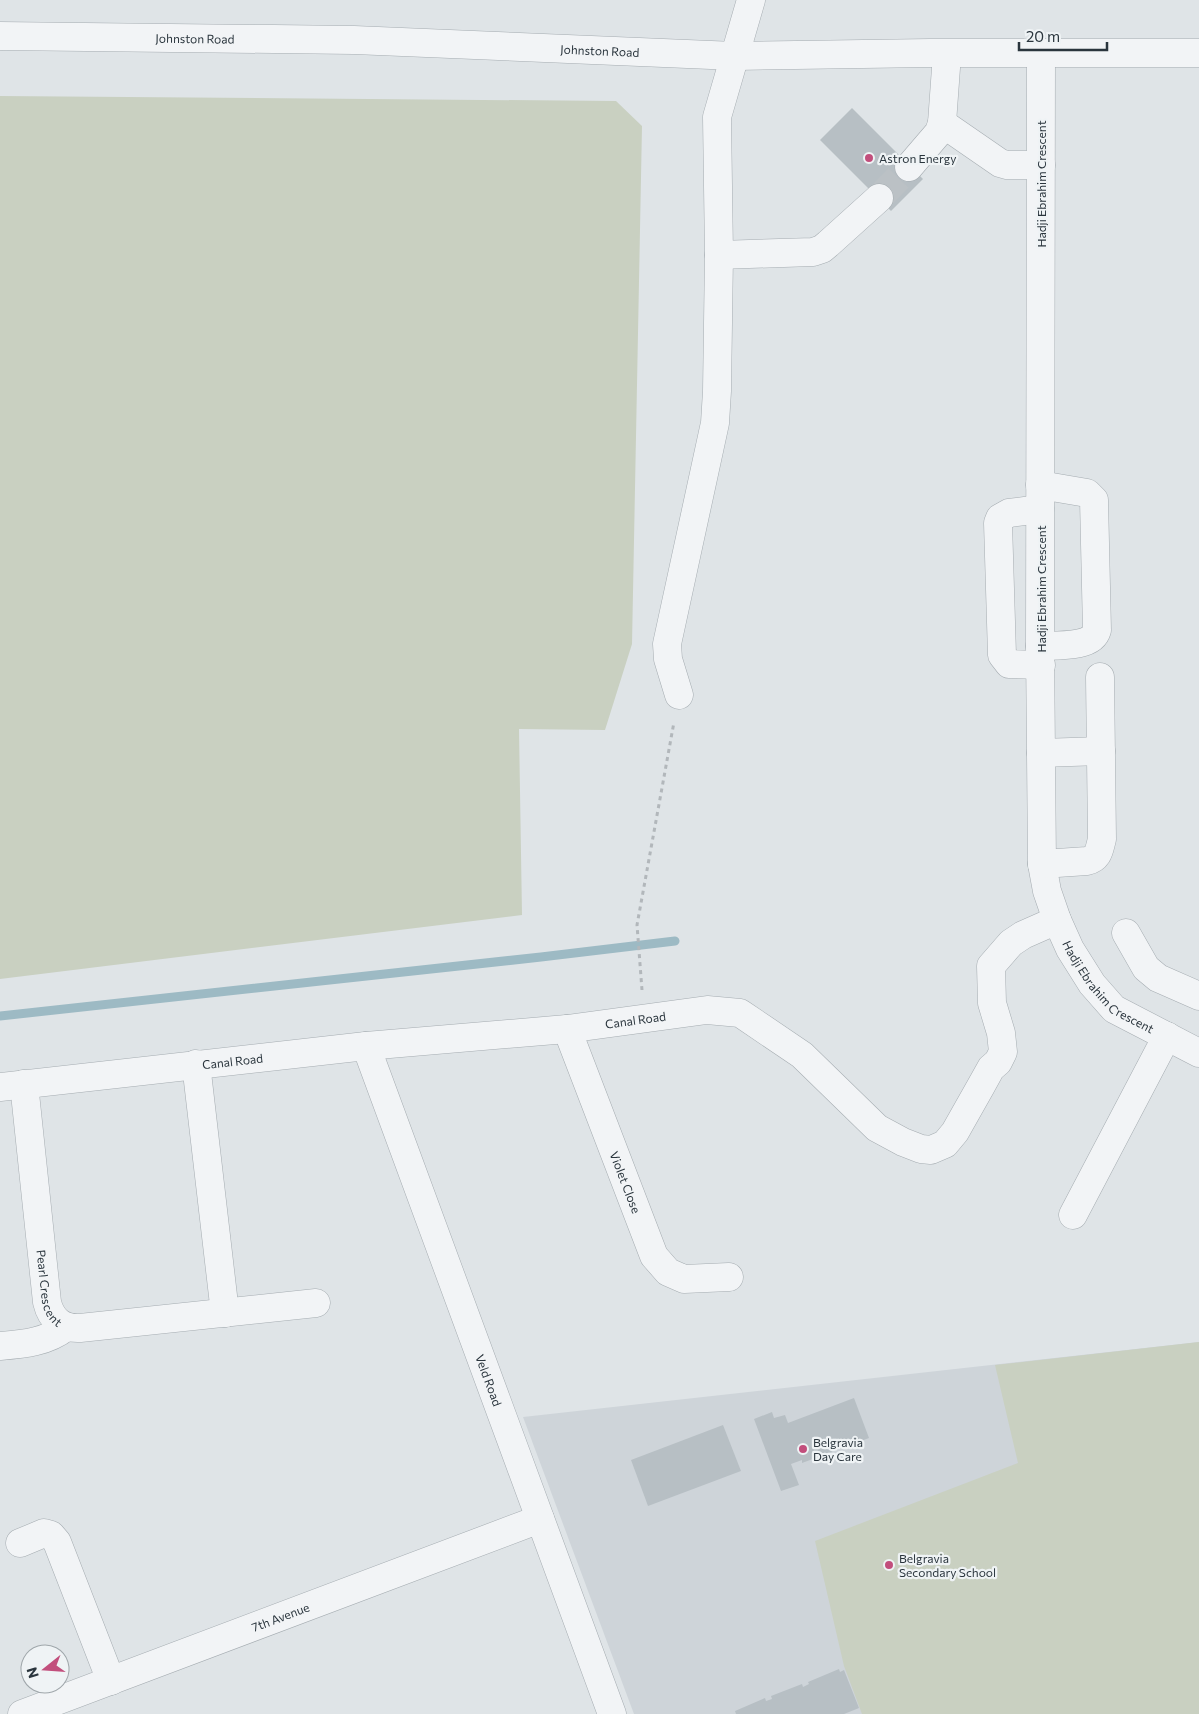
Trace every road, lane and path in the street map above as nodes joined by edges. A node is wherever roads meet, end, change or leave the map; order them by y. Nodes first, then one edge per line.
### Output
1 (751, 0) edge
2 (0, 36) edge
3 (1199, 53) edge
4 (947, 54) junction
5 (1041, 54) junction
6 (735, 56) junction
7 (942, 123) junction
8 (1041, 164) junction
9 (909, 167) tunnel mouth
10 (879, 198) tunnel mouth
11 (719, 255) junction
12 (1040, 497) junction
13 (1041, 656) junction
14 (1100, 677) dead end
15 (679, 695) joint
16 (1101, 751) junction
17 (1041, 753) junction
18 (1042, 864) junction
19 (1057, 920) junction
20 (1126, 933) dead end
21 (641, 970) dead end
22 (1199, 996) edge
23 (567, 1029) junction
24 (1167, 1036) junction
25 (366, 1046) junction
26 (1199, 1053) edge
27 (196, 1064) junction
28 (12, 1086) edge
29 (1073, 1215) dead end
30 (729, 1277) dead end
31 (316, 1303) dead end
32 (225, 1313) junction
33 (66, 1327) junction
34 (0, 1346) edge
35 (540, 1519) junction
36 (20, 1543) dead end
37 (111, 1680) junction
38 (22, 1714) edge
39 (612, 1714) edge

1 - 6 street
2 - 6 street, Johnston Road
3 - 5 street, Johnston Road
4 - 5 street, Johnston Road
4 - 6 street, Johnston Road
4 - 7 street
5 - 8 street, Hadji Ebrahim Crescent
6 - 11 street
7 - 8 street
7 - 9 street
8 - 12 street, Hadji Ebrahim Crescent
10 - 11 street
11 - 15 street
12 - 13 street, Hadji Ebrahim Crescent
12 - 13 street
12 - 13 street
13 - 17 street, Hadji Ebrahim Crescent
14 - 16 street
15 - 21 path
16 - 17 street
16 - 18 street
17 - 18 street, Hadji Ebrahim Crescent
18 - 19 street, Hadji Ebrahim Crescent
19 - 23 street, Canal Road
19 - 24 street, Hadji Ebrahim Crescent
20 - 22 street
23 - 25 street, Canal Road
23 - 30 street, Violet Close
24 - 26 street, Hadji Ebrahim Crescent
24 - 29 street
25 - 27 street, Canal Road
25 - 35 street, Veld Road
27 - 28 street, Canal Road
27 - 32 street
28 - 33 street, Pearl Crescent
31 - 32 street, Pearl Crescent
32 - 33 street, Pearl Crescent
33 - 34 street
35 - 37 street, 7th Avenue
35 - 39 street, Veld Road
36 - 37 street
37 - 38 street, 7th Avenue

